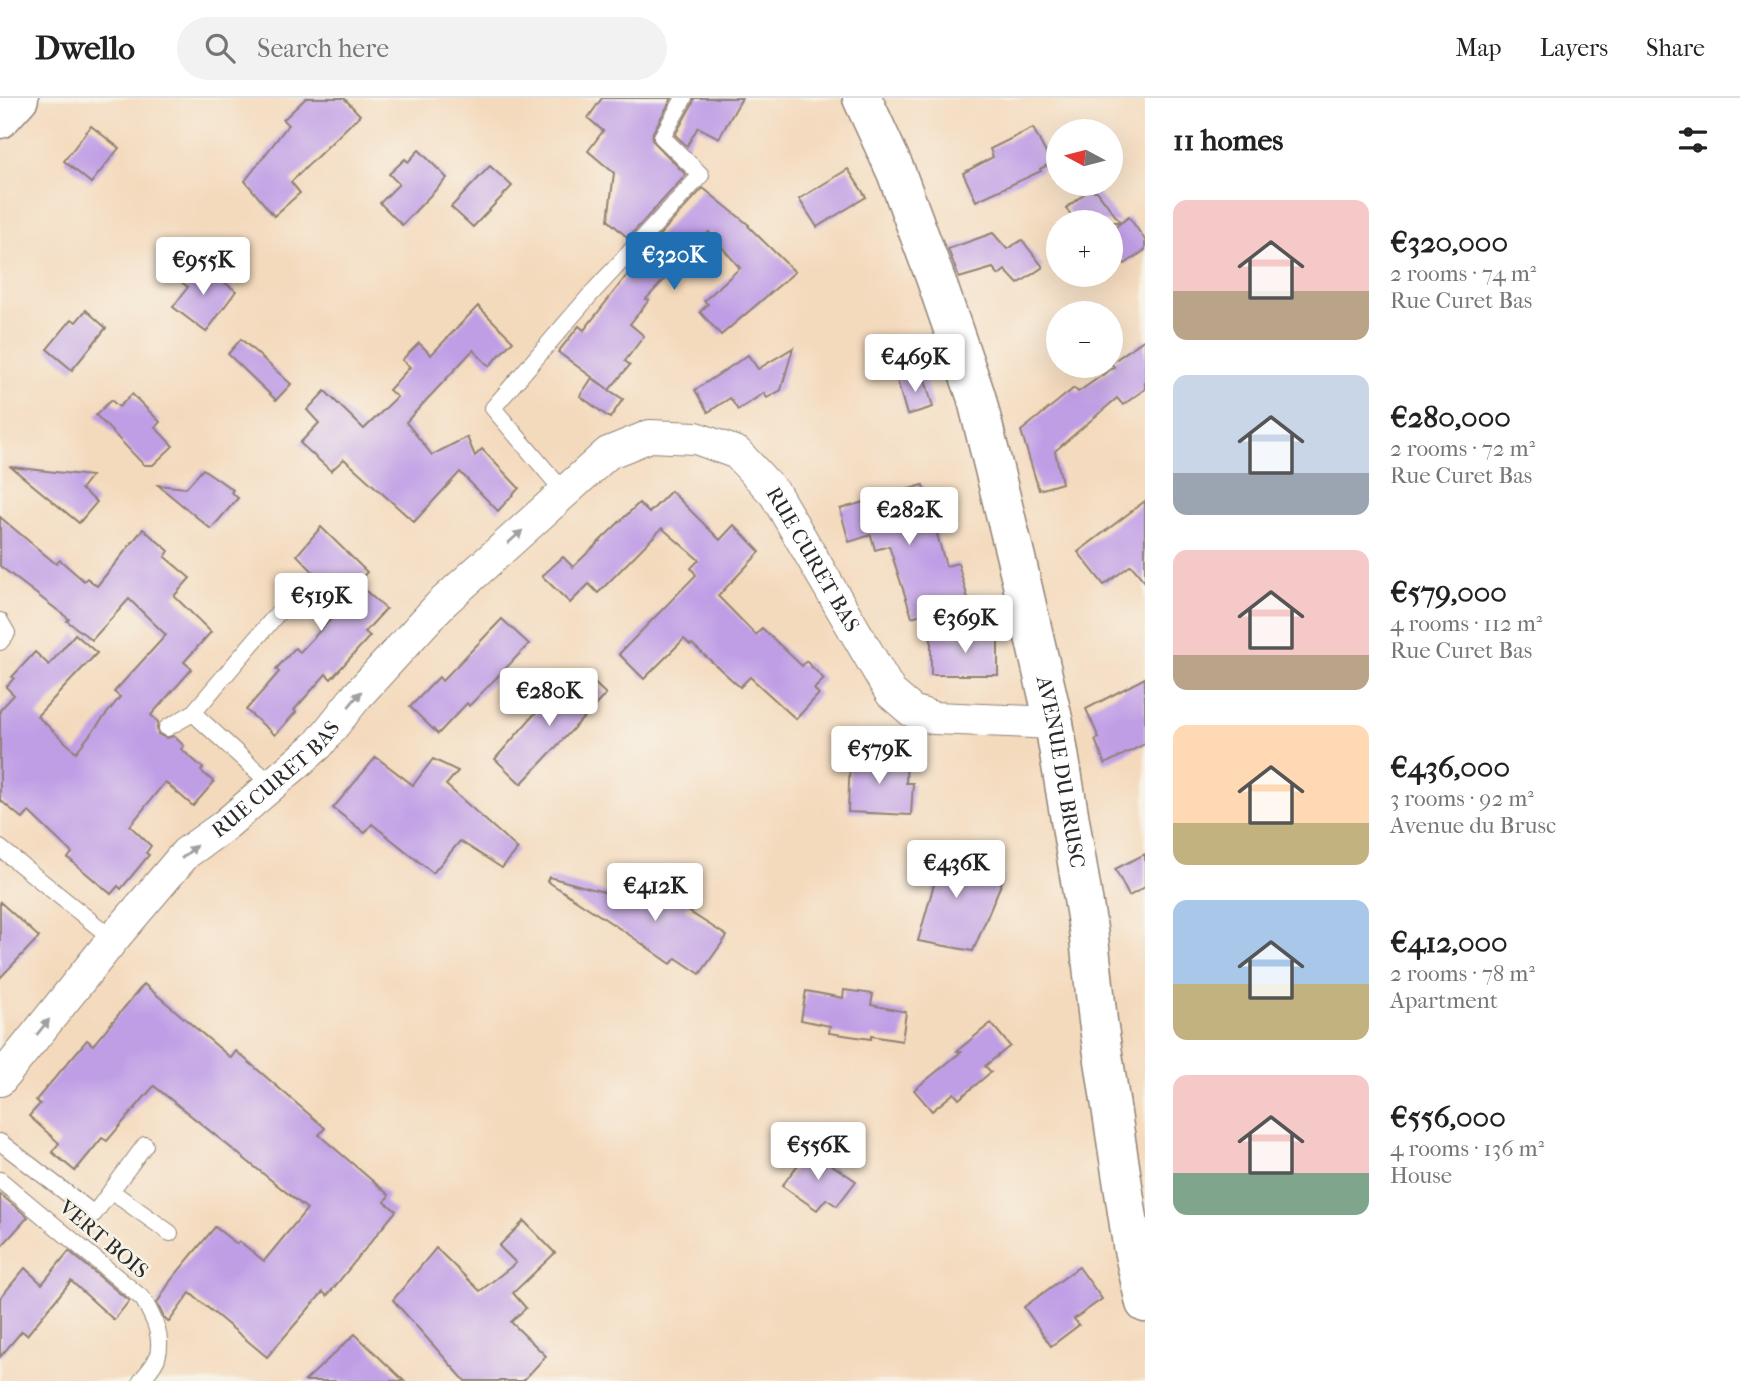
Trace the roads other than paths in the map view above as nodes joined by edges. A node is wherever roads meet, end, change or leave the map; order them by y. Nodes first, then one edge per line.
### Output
1 (19, 98) edge
2 (684, 98) edge
3 (862, 98) edge
4 (0, 119) edge
5 (564, 492) junction
6 (289, 600) dead end
7 (0, 621) edge
8 (0, 642) edge
9 (193, 713) junction
10 (1054, 723) junction
11 (167, 728) dead end
12 (272, 785) junction
13 (0, 848) edge
14 (113, 939) junction
15 (0, 1080) edge
16 (0, 1142) edge
17 (145, 1145) dead end
18 (0, 1181) edge
19 (111, 1191) junction
20 (170, 1234) dead end
21 (1145, 1303) edge
22 (141, 1381) edge

1 - 4 street
2 - 5 lane
3 - 10 street, AVENUE DU BRUSC
5 - 10 street, RUE CURET BAS
12 -> 5 street, RUE CURET BAS
6 - 9 lane
7 - 8 lane
9 - 11 lane
9 - 12 lane
10 - 21 street, AVENUE DU BRUSC
14 -> 12 street, RUE CURET BAS
13 - 14 lane
15 -> 14 street, RUE CURET BAS
16 - 19 lane
17 - 19 lane
18 - 22 lane, VERT BOIS
19 - 20 lane

